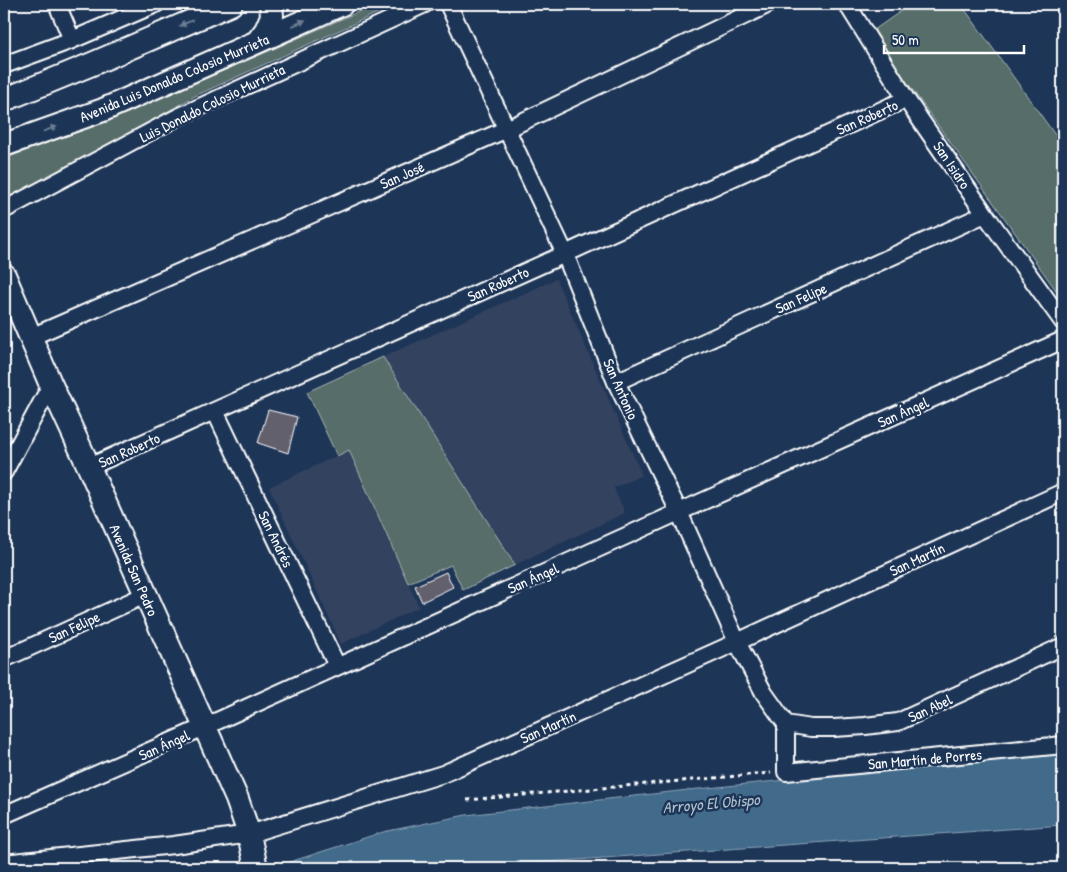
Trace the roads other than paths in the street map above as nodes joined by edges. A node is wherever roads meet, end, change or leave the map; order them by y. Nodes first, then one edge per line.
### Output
1 (56, 4) edge
2 (156, 4) edge
3 (231, 4) edge
4 (271, 4) edge
5 (342, 4) edge
6 (425, 4) edge
7 (448, 4) edge
8 (770, 4) edge
9 (848, 4) edge
10 (72, 40) junction
11 (257, 42) junction
12 (4, 65) edge
13 (906, 99) junction
14 (4, 100) edge
15 (506, 129) junction
16 (4, 145) edge
17 (4, 210) edge
18 (985, 214) junction
19 (564, 254) junction
20 (4, 275) edge
21 (1063, 322) edge
22 (31, 337) junction
23 (1063, 340) edge
24 (616, 382) junction
25 (51, 385) junction
26 (215, 411) junction
27 (89, 467) junction
28 (4, 472) edge
29 (1063, 492) edge
30 (679, 512) junction
31 (145, 594) junction
32 (737, 642) junction
33 (1063, 646) edge
34 (4, 659) edge
35 (337, 666) junction
36 (786, 724) junction
37 (204, 727) junction
38 (1063, 745) edge
39 (4, 815) edge
40 (249, 834) junction
41 (4, 862) edge
42 (256, 868) edge

1 - 10 street
2 - 10 street
3 -> 14 main road
4 - 11 main road
11 -> 5 main road, Avenida Luis Donaldo Colosio Murrieta
6 - 17 street, Luis Donaldo Colosio Murrieta
7 - 15 street, San Antonio
8 - 15 street, San José
9 - 13 street, San Isidro
10 - 12 street
16 -> 11 main road, Avenida Luis Donaldo Colosio Murrieta
13 - 18 street, San Isidro
13 - 19 street, San Roberto
15 - 19 street, San Antonio
15 - 22 street, San José
18 - 21 street, San Isidro
18 - 24 street, San Felipe
19 - 24 street, San Antonio
19 - 26 street, San Roberto
20 - 22 main road, Avenida San Pedro
22 - 25 main road, Avenida San Pedro
23 - 30 street, San Ángel
24 - 30 street, San Antonio
25 - 27 main road, Avenida San Pedro
25 - 28 street
26 - 27 street, San Roberto
26 - 35 street, San Andrés
27 - 31 main road, Avenida San Pedro
29 - 32 street, San Martín
30 - 32 street, San Antonio
30 - 35 street, San Ángel
31 - 34 street, San Felipe
31 - 37 main road, Avenida San Pedro
32 - 36 street, San Antonio
32 - 40 street, San Martín
33 - 36 street, San Abel
35 - 37 street, San Ángel
36 - 38 street, San Martín de Porres
37 - 39 street, San Ángel
37 - 40 main road, Avenida San Pedro
40 - 41 street, San Martín
40 - 42 main road, Avenida San Pedro

